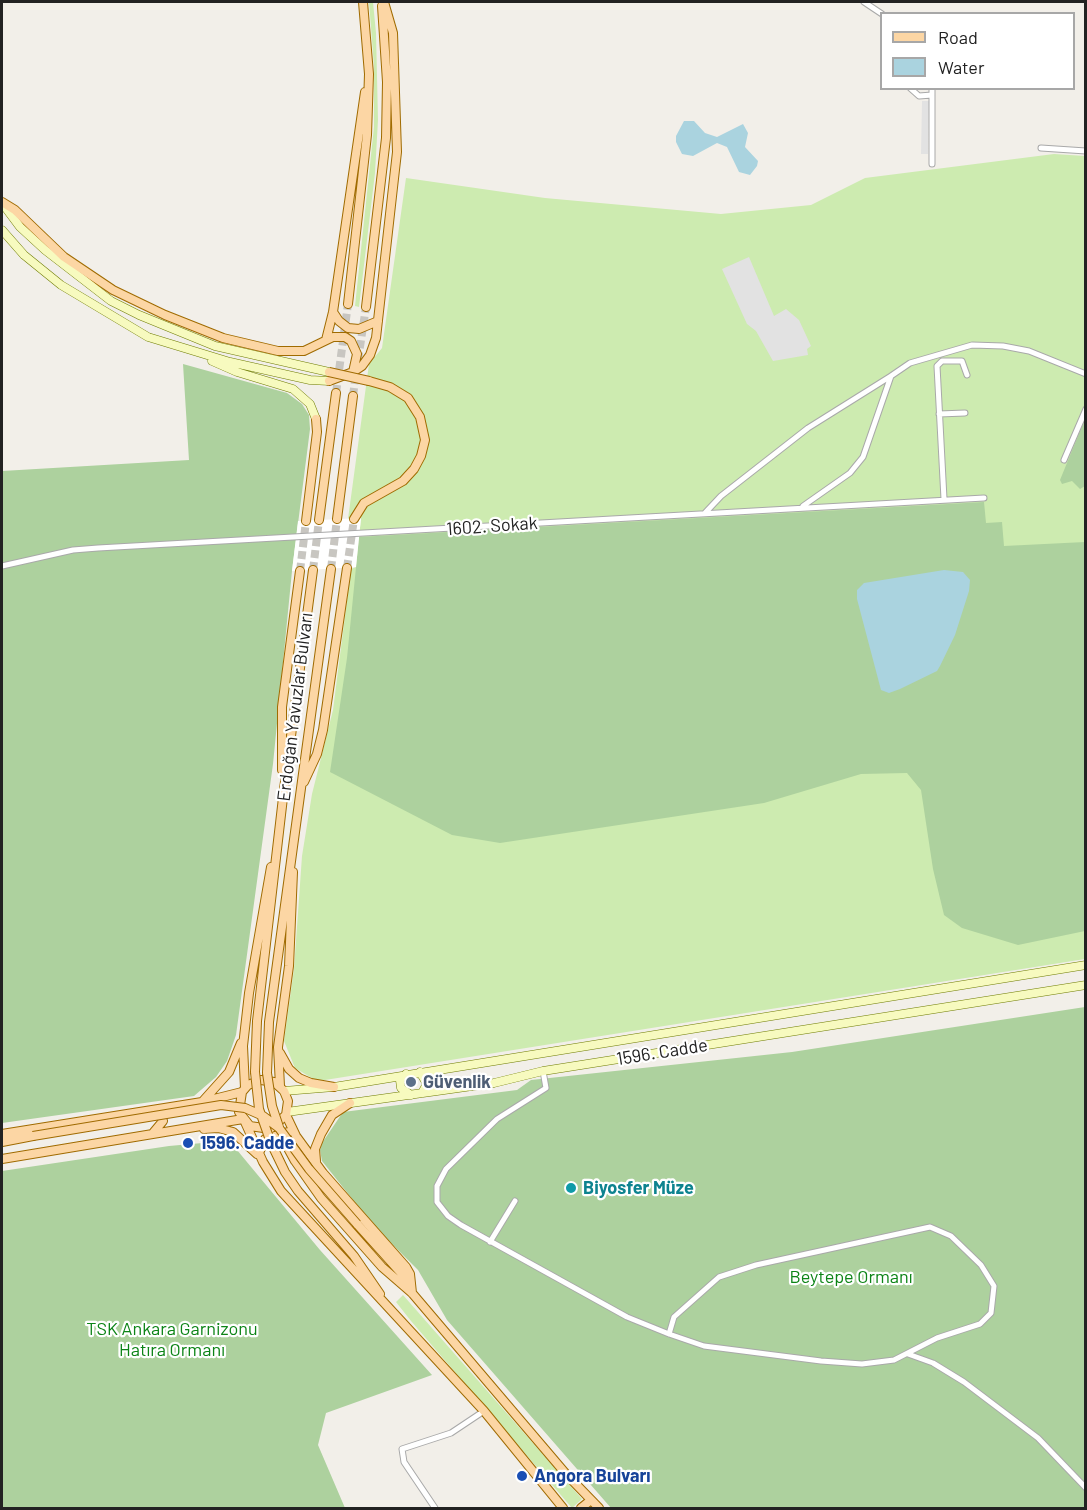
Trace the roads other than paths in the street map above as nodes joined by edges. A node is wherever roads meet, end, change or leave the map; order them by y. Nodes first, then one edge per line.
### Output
1 (363, 2) edge
2 (383, 2) edge
3 (864, 2) edge
4 (880, 13) edge
5 (369, 74) junction
6 (912, 90) edge
7 (932, 92) edge
8 (1041, 148) dead end
9 (1086, 151) edge
10 (932, 164) dead end
11 (2, 202) edge
12 (2, 230) edge
13 (348, 304) tunnel mouth
14 (366, 307) tunnel mouth
15 (333, 312) junction
16 (378, 321) junction
17 (326, 340) junction
18 (194, 353) junction
19 (353, 372) junction
20 (1086, 374) edge
21 (967, 375) dead end
22 (329, 376) junction
23 (891, 376) junction
24 (336, 393) tunnel mouth
25 (353, 396) tunnel mouth
26 (1086, 409) edge
27 (965, 412) dead end
28 (939, 414) junction
29 (316, 419) joint
30 (1064, 460) dead end
31 (984, 498) dead end
32 (944, 499) junction
33 (803, 507) junction
34 (705, 513) junction
35 (338, 519) tunnel mouth
36 (354, 519) tunnel mouth
37 (319, 520) tunnel mouth
38 (306, 521) tunnel mouth
39 (2, 566) edge
40 (347, 568) tunnel mouth
41 (332, 569) tunnel mouth
42 (313, 570) tunnel mouth
43 (300, 571) tunnel mouth
44 (284, 789) junction
45 (300, 790) junction
46 (293, 840) junction
47 (278, 843) junction
48 (1086, 965) edge
49 (1086, 985) edge
50 (245, 1028) junction
51 (278, 1047) junction
52 (420, 1071) junction
53 (543, 1071) junction
54 (406, 1074) junction
55 (334, 1087) junction
56 (282, 1089) junction
57 (244, 1090) junction
58 (422, 1093) junction
59 (411, 1095) junction
60 (202, 1102) junction
61 (350, 1103) junction
62 (146, 1110) junction
63 (287, 1113) junction
64 (244, 1120) junction
65 (174, 1131) junction
66 (2, 1134) edge
67 (150, 1135) junction
68 (296, 1136) junction
69 (2, 1142) edge
70 (261, 1158) junction
71 (2, 1159) edge
72 (317, 1164) junction
73 (514, 1201) dead end
74 (490, 1242) junction
75 (411, 1293) junction
76 (384, 1300) junction
77 (669, 1334) junction
78 (908, 1354) junction
79 (484, 1411) junction
80 (1086, 1488) edge
81 (591, 1500) junction
82 (560, 1507) edge
83 (435, 1509) edge
84 (581, 1509) edge
85 (599, 1509) edge

1 - 5 main road
2 - 14 main road
2 - 16 main road
3 - 4 street
5 - 13 main road
5 - 15 main road
6 - 7 street
7 - 10 street
8 - 9 street
11 - 17 main road
11 - 22 main road
12 - 18 main road
15 - 16 main road
15 - 17 main road
16 - 19 main road
17 - 19 main road
18 - 22 main road
18 - 29 main road
19 - 22 main road
20 - 23 street
21 - 28 street
22 - 36 main road, bridge
23 - 33 street
23 - 34 street
24 - 37 main road
25 - 35 main road
26 - 30 street
27 - 28 street
28 - 32 street
29 - 38 main road
31 - 32 street, 1602. Sokak
32 - 33 street, 1602. Sokak
33 - 34 street, 1602. Sokak
34 - 39 street, 1602. Sokak
40 - 45 main road
41 - 45 main road, Erdoğan Yavuzlar Bulvarı
42 - 44 main road, Erdoğan Yavuzlar Bulvarı
43 - 44 main road
44 - 47 main road, Erdoğan Yavuzlar Bulvarı
45 - 46 main road, Erdoğan Yavuzlar Bulvarı
46 - 51 main road, Erdoğan Yavuzlar Bulvarı
46 - 75 main road, Erdoğan Yavuzlar Bulvarı, bridge
47 - 50 main road, Erdoğan Yavuzlar Bulvarı
47 - 76 main road, Erdoğan Yavuzlar Bulvarı, bridge
48 - 52 main road, 1596. Cadde
49 - 53 main road, 1596. Cadde
50 - 57 main road, Erdoğan Yavuzlar Bulvarı
50 - 60 main road
51 - 55 main road
51 - 56 main road, Erdoğan Yavuzlar Bulvarı
52 - 54 main road, 1596. Cadde
52 - 58 main road
53 - 58 main road, 1596. Cadde
53 - 74 street
54 - 55 main road, 1596. Cadde
54 - 59 main road
55 - 56 main road, 1596. Cadde
56 - 57 main road, 1596. Cadde
56 - 63 main road
57 - 60 main road, 1596. Cadde
57 - 64 main road
58 - 59 main road, 1596. Cadde
59 - 61 main road, 1596. Cadde
60 - 62 main road, 1596. Cadde
61 - 63 main road, 1596. Cadde
61 - 72 main road
62 - 66 main road, 1596. Cadde
62 - 67 main road
63 - 64 main road, 1596. Cadde
63 - 68 main road
64 - 65 main road, 1596. Cadde
64 - 70 main road
65 - 67 main road, 1596. Cadde
65 - 70 main road
67 - 71 main road, 1596. Cadde
68 - 70 main road
68 - 72 main road
69 - 75 main road, bridge
70 - 76 main road
72 - 75 main road
73 - 74 street
74 - 77 street
75 - 81 main road
76 - 79 main road
77 - 78 street
77 - 78 street
78 - 80 street
79 - 82 main road
79 - 83 street
81 - 84 main road
81 - 85 main road

